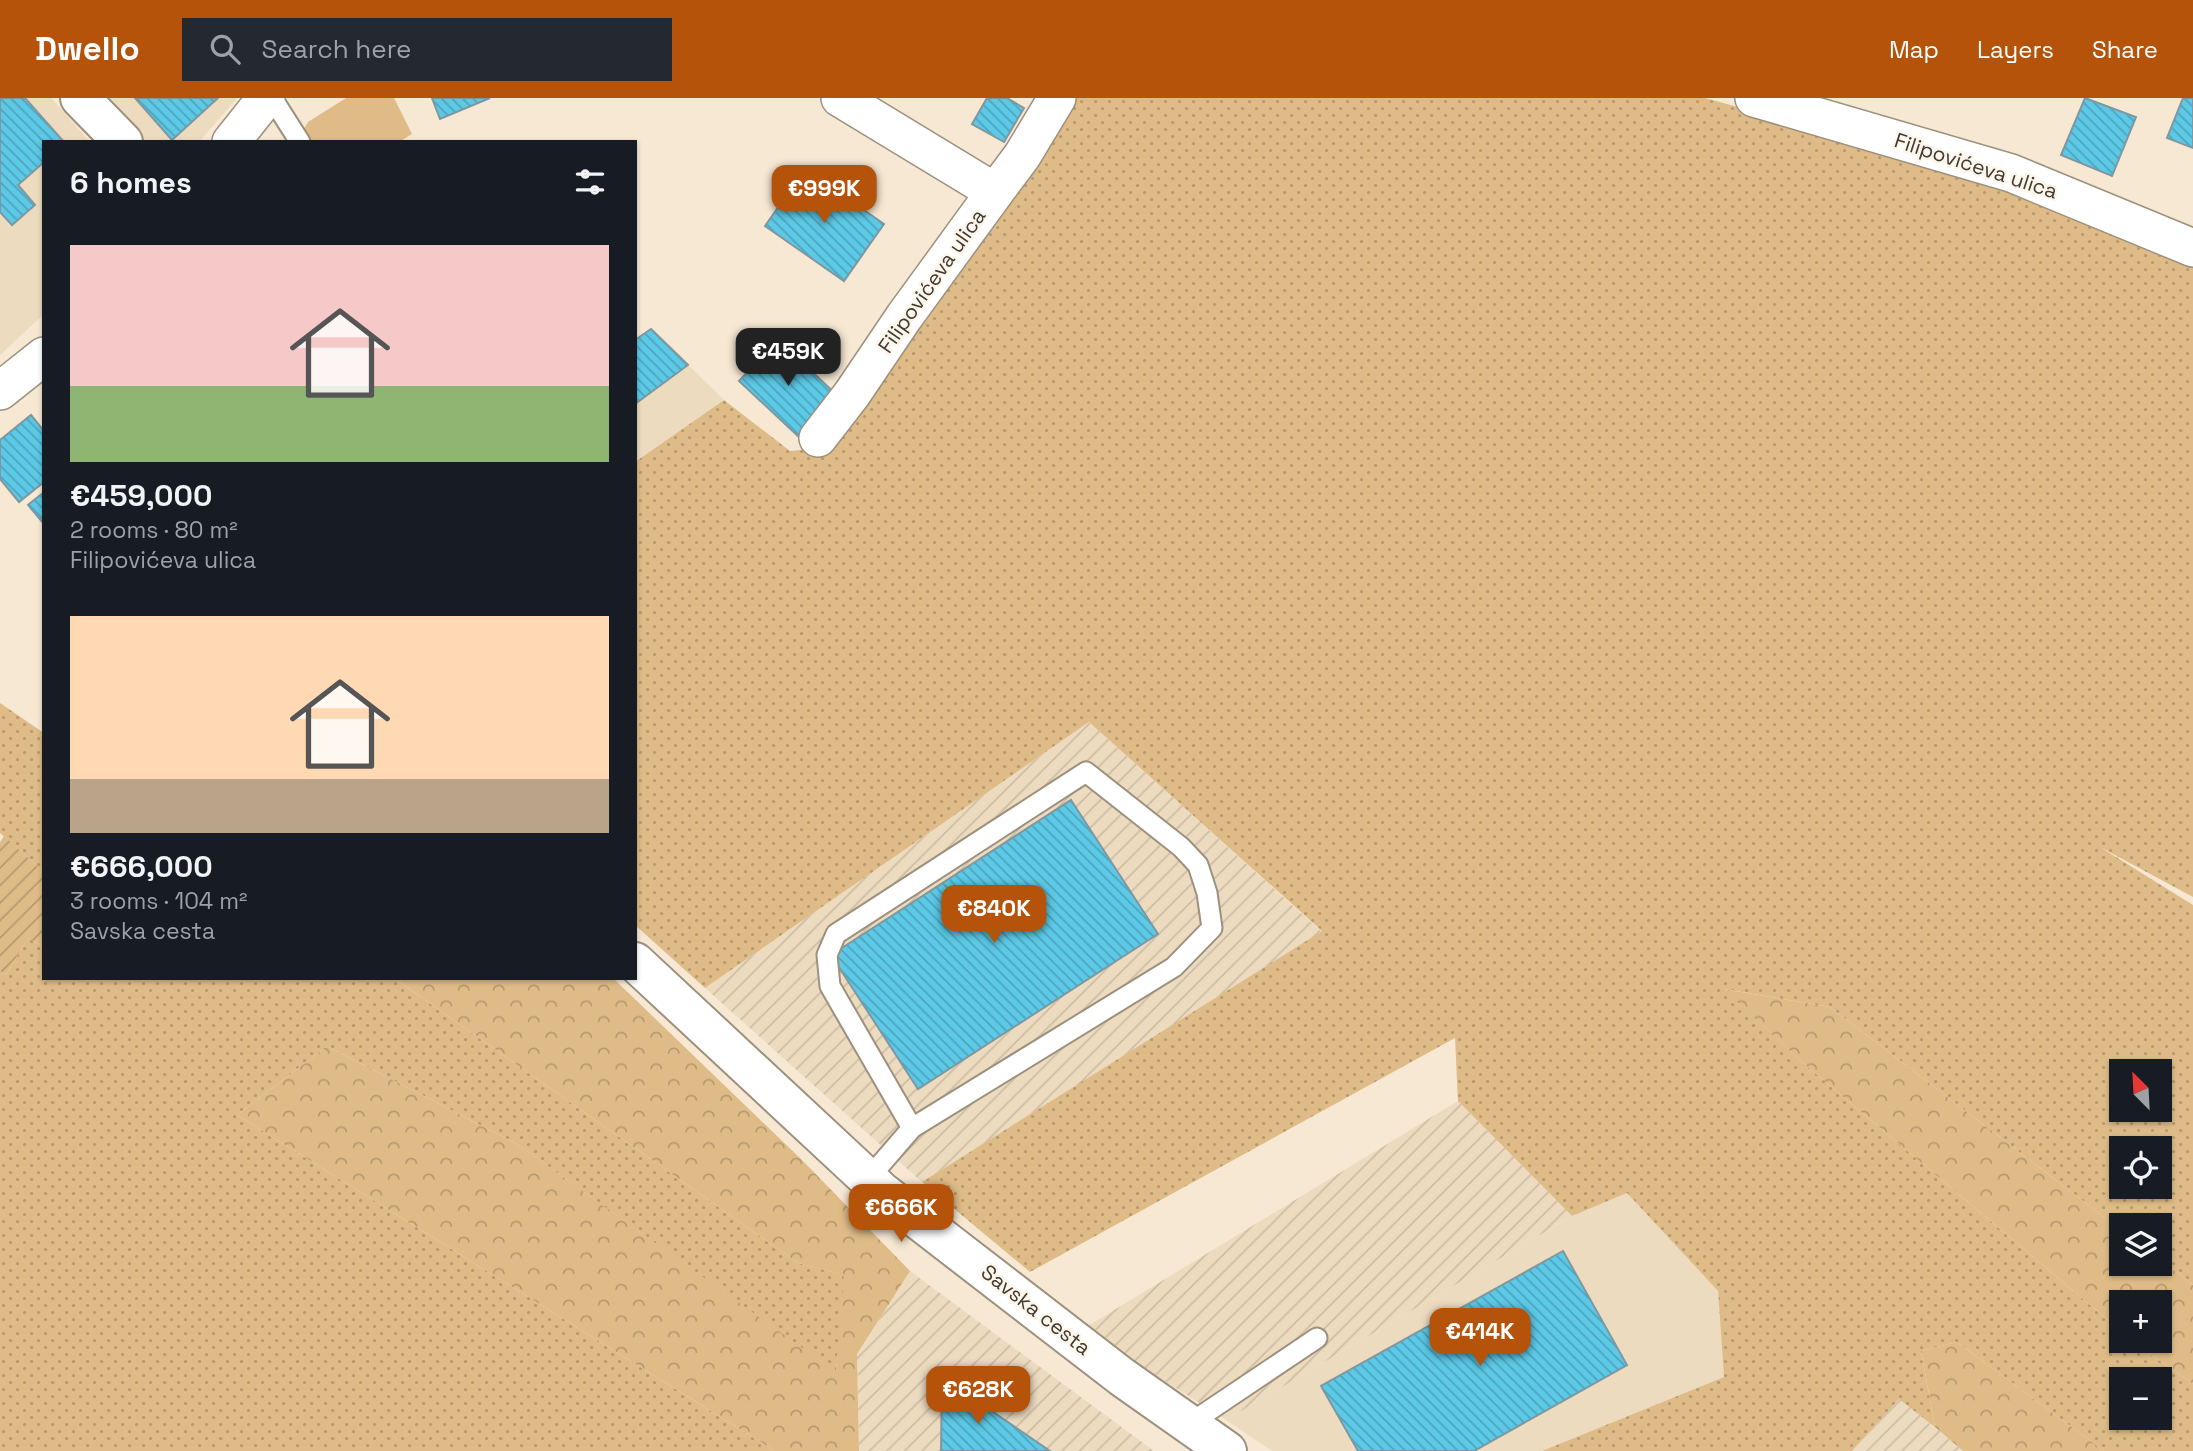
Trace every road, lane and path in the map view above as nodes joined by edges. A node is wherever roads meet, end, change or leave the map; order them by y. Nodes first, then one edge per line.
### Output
1 (80, 98) edge
2 (266, 98) edge
3 (272, 98) edge
4 (840, 98) edge
5 (1057, 98) edge
6 (1754, 98) edge
7 (121, 140) edge
8 (233, 140) edge
9 (299, 140) edge
10 (995, 192) junction
11 (2193, 248) edge
12 (42, 358) edge
13 (0, 391) edge
14 (818, 438) dead end
15 (637, 964) edge
16 (912, 1128) junction
17 (868, 1179) junction
18 (1317, 1338) dead end
19 (1189, 1424) junction
20 (1227, 1451) edge

1 - 7 street
2 - 8 street
3 - 9 lane
4 - 10 street, Filipovićeva ulica
5 - 10 street, Filipovićeva ulica
6 - 11 street, Filipovićeva ulica
10 - 14 street, Filipovićeva ulica
12 - 13 street
15 - 17 street, Savska cesta
16 - 16 lane
16 - 17 lane
17 - 19 street, Savska cesta
18 - 19 lane
19 - 20 street, Savska cesta

